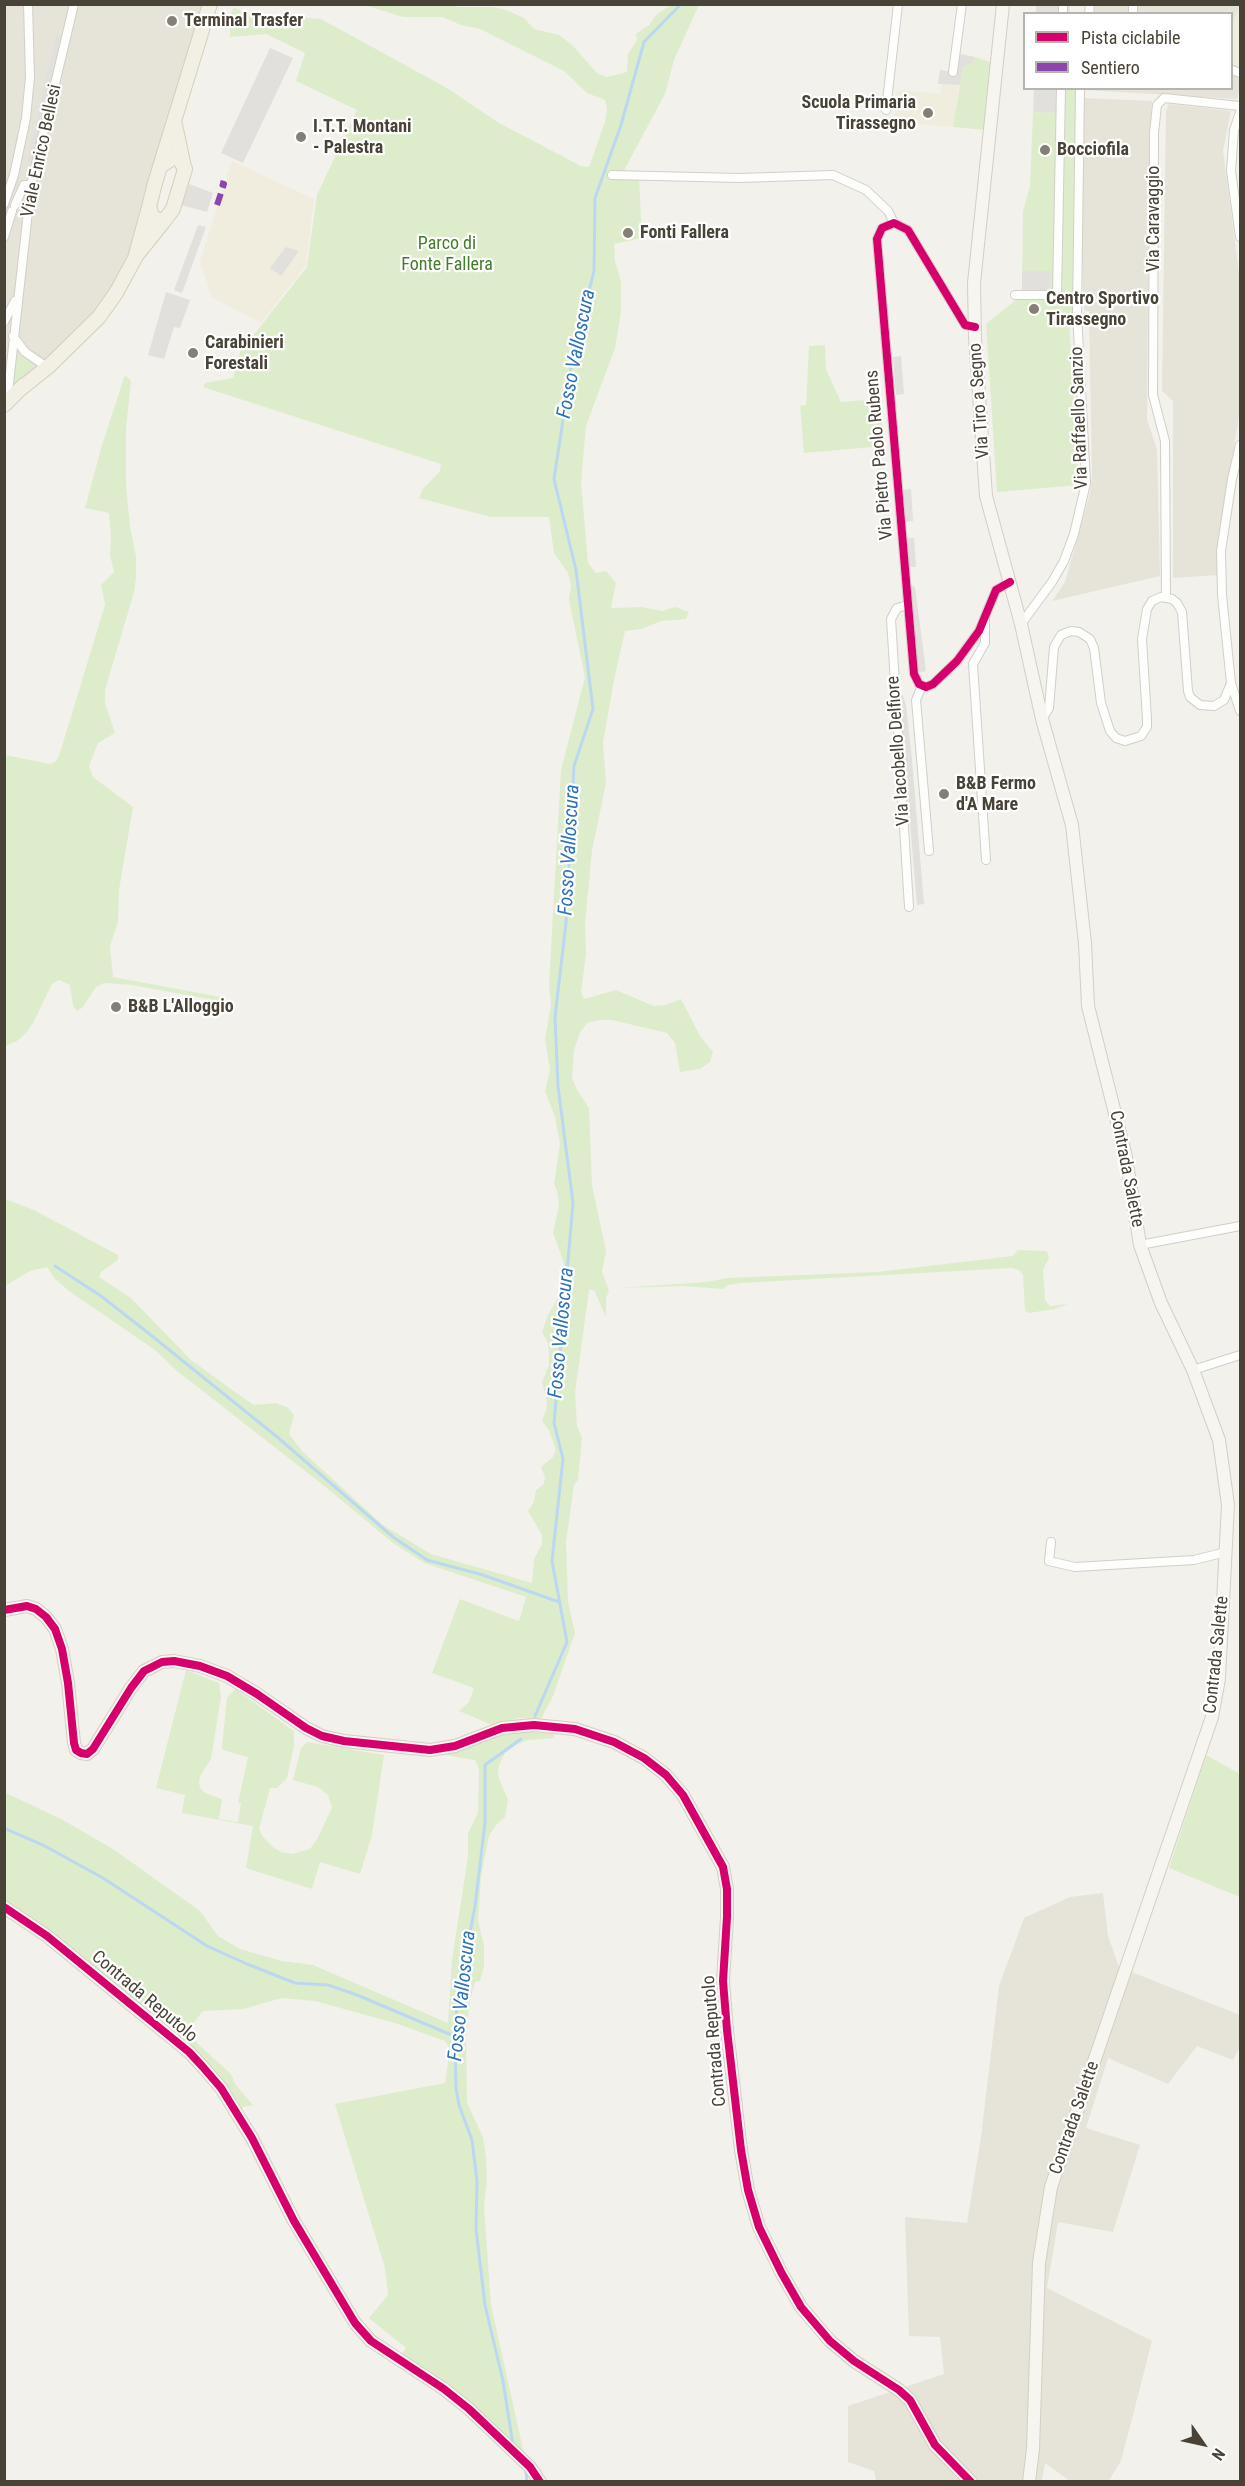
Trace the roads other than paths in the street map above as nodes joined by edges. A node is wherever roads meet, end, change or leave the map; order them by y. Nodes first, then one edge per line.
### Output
1 (28, 4) edge
2 (74, 4) edge
3 (210, 4) edge
4 (898, 4) edge
5 (962, 4) edge
6 (1003, 4) edge
7 (953, 72) dead end
8 (1061, 90) edge
9 (1080, 90) edge
10 (1240, 106) edge
11 (886, 110) dead end
12 (1240, 112) edge
13 (175, 125) junction
14 (160, 166) junction
15 (185, 169) junction
16 (612, 175) dead end
17 (31, 185) junction
18 (4, 204) edge
19 (149, 207) junction
20 (7, 220) edge
21 (164, 221) junction
22 (894, 223) junction
23 (4, 237) edge
24 (1240, 237) edge
25 (135, 258) junction
26 (1015, 295) dead end
27 (17, 298) junction
28 (4, 322) edge
29 (975, 327) junction
30 (13, 336) junction
31 (74, 341) junction
32 (44, 365) junction
33 (19, 390) junction
34 (6, 403) edge
35 (1240, 445) edge
36 (1010, 582) junction
37 (1166, 597) junction
38 (908, 604) junction
39 (984, 619) junction
40 (1021, 624) junction
41 (1232, 682) junction
42 (922, 686) junction
43 (1240, 711) edge
44 (1042, 719) junction
45 (929, 851) dead end
46 (986, 860) dead end
47 (909, 907) dead end
48 (1240, 1226) edge
49 (1140, 1245) junction
50 (1240, 1355) edge
51 (1193, 1370) junction
52 (1051, 1542) dead end
53 (1227, 1552) junction
54 (4, 1610) edge
55 (4, 1907) edge
56 (540, 2481) edge
57 (971, 2481) edge
58 (1029, 2481) edge

1 - 18 street
2 - 17 street, Viale Enrico Bellesi
3 - 13 main road
4 - 11 street
5 - 7 street
6 - 29 main road, Via Tiro a Segno
8 - 26 street
9 - 40 street, Via Raffaello Sanzio
10 - 37 street, Via Caravaggio
12 - 24 street
13 - 14 main road
13 - 15 main road
14 - 15 main road
14 - 19 main road
15 - 21 main road
16 - 22 street
17 - 20 street
17 - 27 street, Viale Enrico Bellesi
19 - 21 main road
19 - 25 main road
20 - 23 street
21 - 25 main road
22 - 29 street
22 - 38 street, Via Pietro Paolo Rubens
25 - 31 main road
27 - 28 street
27 - 30 street, Viale Enrico Bellesi
29 - 36 main road, Via Tiro a Segno
30 - 32 street
30 - 34 street, Viale Enrico Bellesi
31 - 32 main road
31 - 33 main road
32 - 33 main road
33 - 34 main road
35 - 41 street
36 - 39 street
36 - 40 main road, Via Tiro a Segno
37 - 41 street
37 - 44 street
38 - 42 street, Via Pietro Paolo Rubens
38 - 47 street, Via Iacobello Delfiore
39 - 42 street
39 - 46 street
40 - 44 main road, Via Tiro a Segno
41 - 43 street
42 - 45 street
44 - 49 main road, Contrada Salette
48 - 49 street
49 - 51 main road, Contrada Salette
50 - 51 street
51 - 53 main road, Contrada Salette
52 - 53 street
53 - 58 main road, Contrada Salette
54 - 57 main road, Contrada Reputolo
55 - 56 main road, Contrada Reputolo

